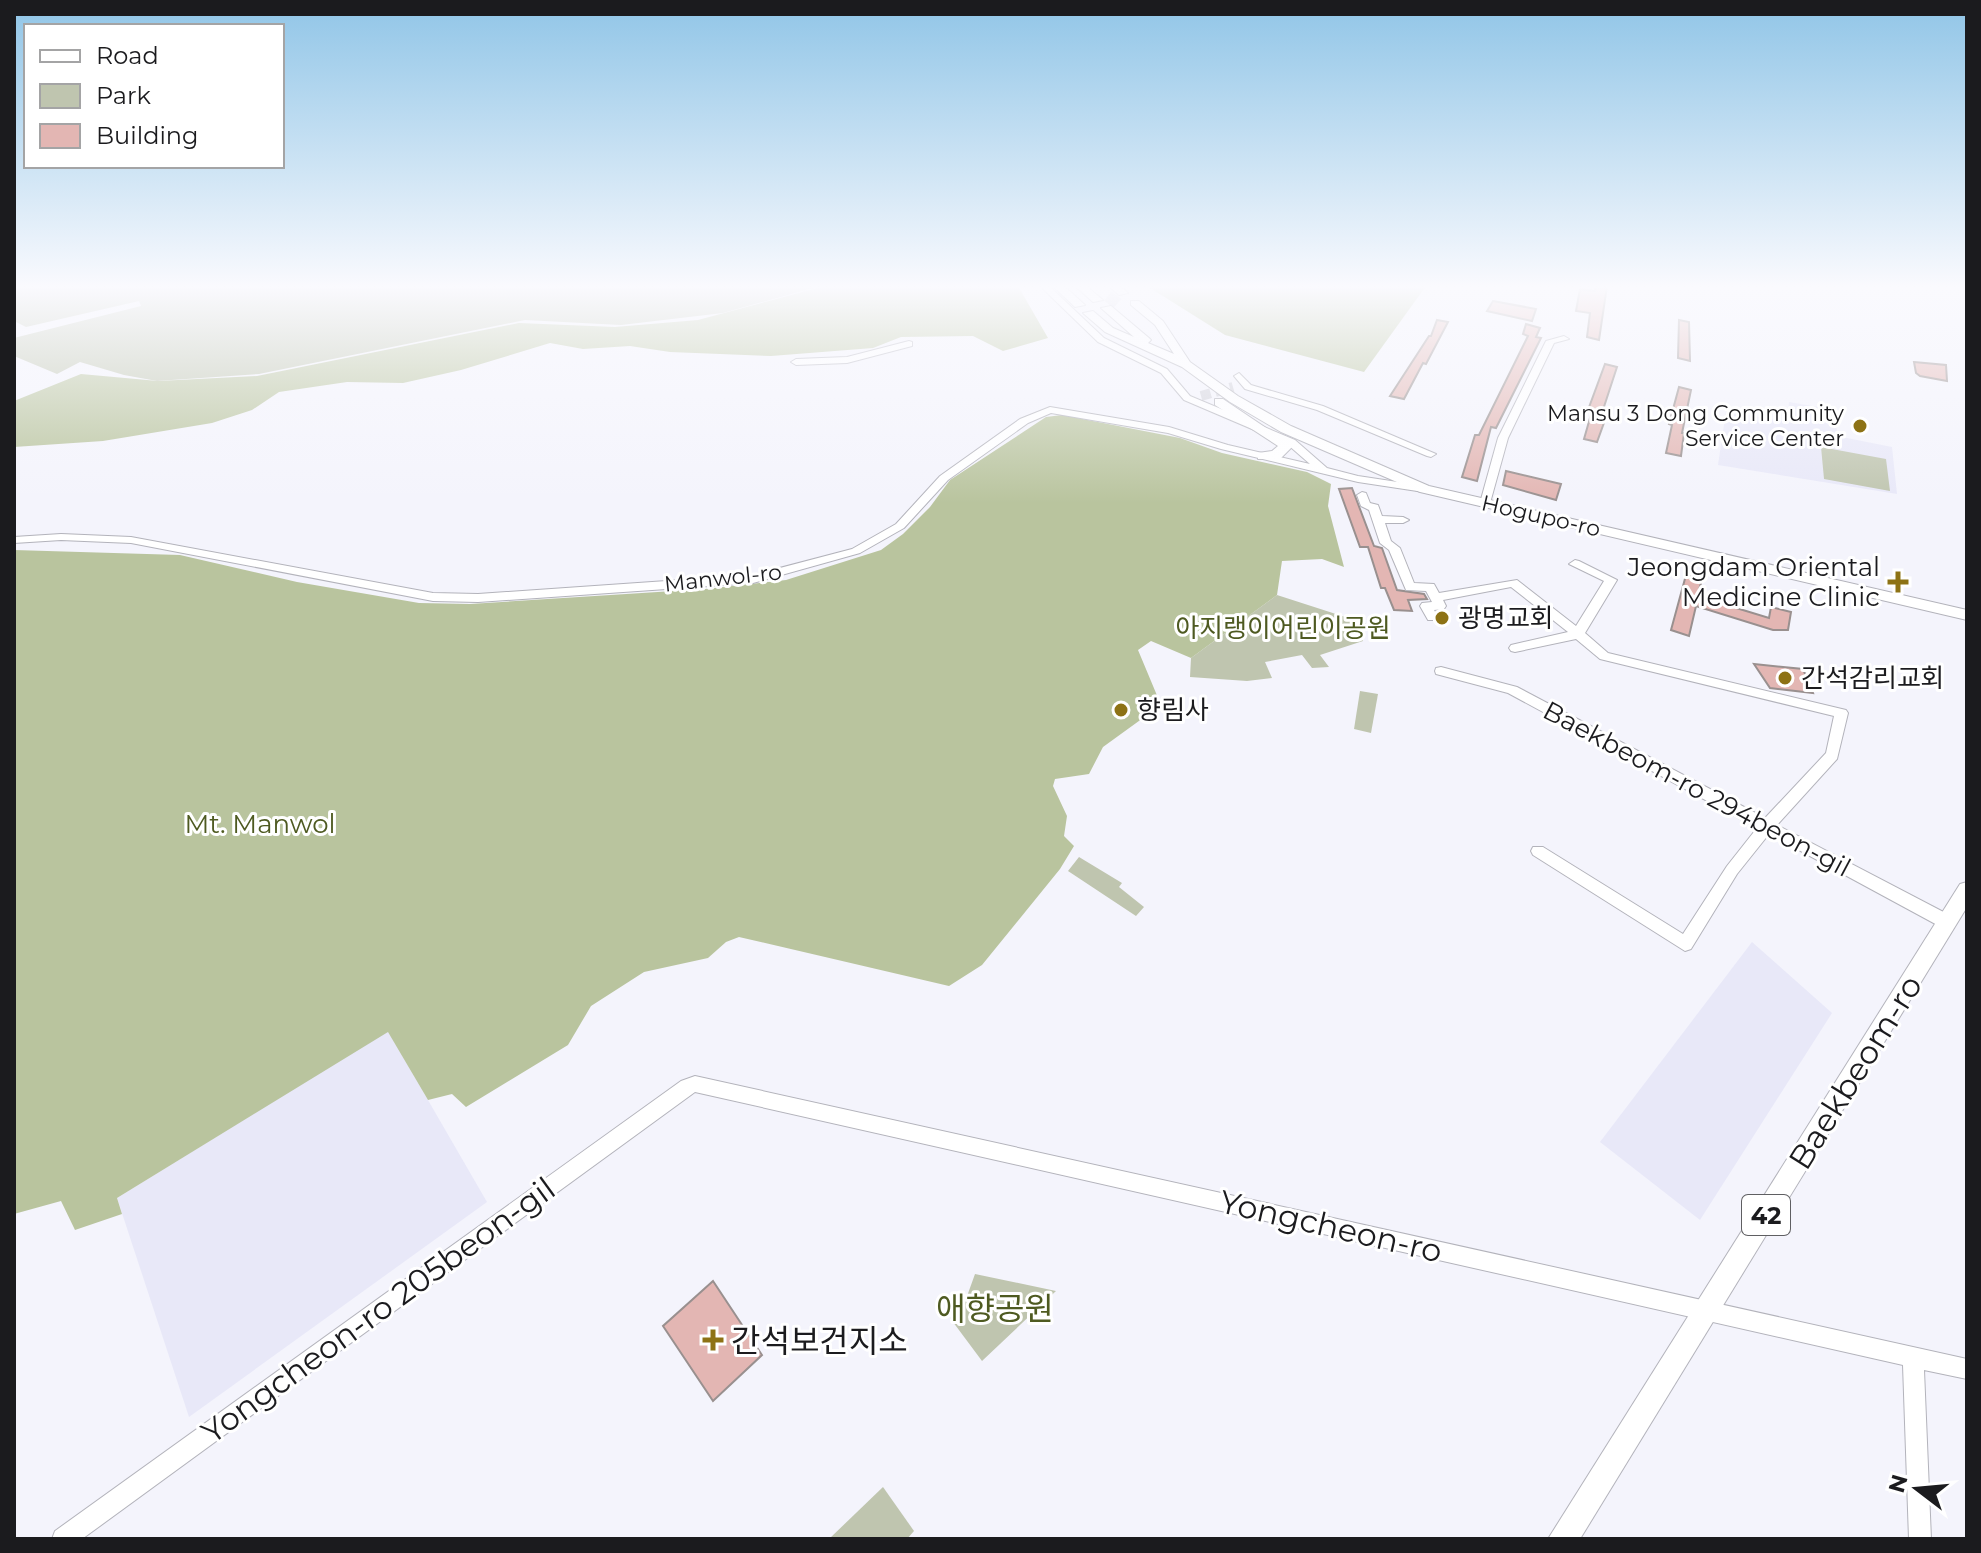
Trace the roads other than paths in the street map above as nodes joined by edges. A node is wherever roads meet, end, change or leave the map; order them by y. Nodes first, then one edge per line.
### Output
1 (853, 358) edge
2 (1139, 358) edge
3 (1166, 358) edge
4 (1542, 358) edge
5 (1182, 359) edge
6 (796, 362) dead end
7 (1239, 382) tunnel mouth
8 (1258, 430) junction
9 (1431, 454) dead end
10 (1263, 456) junction
11 (1323, 471) junction
12 (1425, 489) junction
13 (1362, 495) dead end
14 (1485, 503) junction
15 (1377, 519) junction
16 (1403, 520) dead end
17 (14, 540) edge
18 (1399, 559) junction
19 (1575, 564) dead end
20 (1417, 577) dead end
21 (1442, 596) dead end
22 (1967, 615) edge
23 (1432, 617) dead end
24 (1578, 634) junction
25 (1515, 648) dead end
26 (1441, 671) dead end
27 (1767, 826) junction
28 (1538, 851) dead end
29 (1967, 890) edge
30 (1947, 922) junction
31 (695, 1084) joint
32 (1708, 1310) junction
33 (1913, 1358) junction
34 (1967, 1369) edge
35 (63, 1539) edge
36 (1563, 1539) edge
37 (1920, 1539) edge

1 - 6 street
2 - 8 street
3 - 8 main road
4 - 14 street
5 - 12 main road, Hogupo-ro
7 - 9 street
8 - 10 main road
8 - 11 street
10 - 11 street, Manwol-ro
10 - 17 street, Manwol-ro
11 - 12 street, Manwol-ro
12 - 14 main road, Hogupo-ro
13 - 15 street
14 - 22 main road, Hogupo-ro
15 - 16 street
15 - 18 street
18 - 20 street
18 - 23 street
19 - 24 street
21 - 24 street
24 - 25 street
24 - 27 street
26 - 27 street, Baekbeom-ro 294beon-gil
27 - 28 street
27 - 30 street, Baekbeom-ro 294beon-gil
29 - 30 main road, Baekbeom-ro / 42
30 - 32 main road, Baekbeom-ro / 42
31 - 32 street, Yongcheon-ro
31 - 35 street, Yongcheon-ro 205beon-gil
32 - 33 street, Yongcheon-ro
32 - 36 main road, Baekbeom-ro / 42
33 - 34 street, Yongcheon-ro
33 - 37 street

